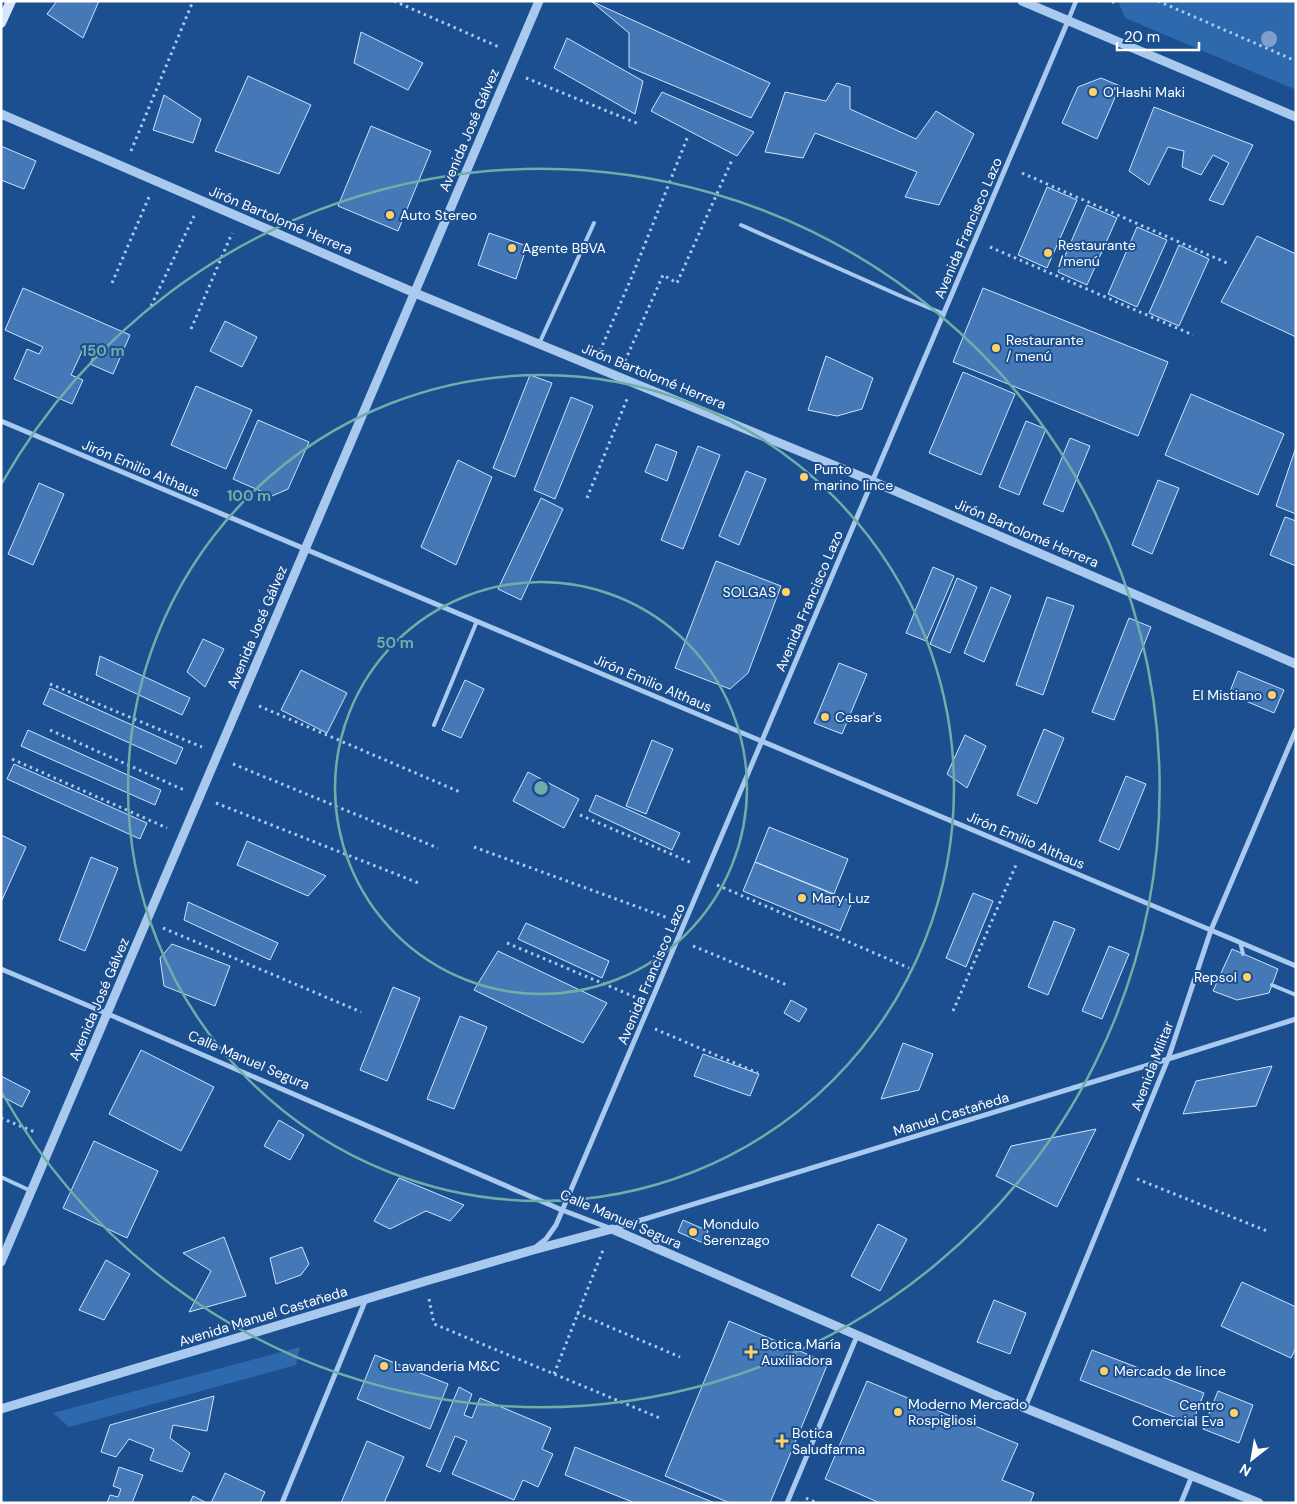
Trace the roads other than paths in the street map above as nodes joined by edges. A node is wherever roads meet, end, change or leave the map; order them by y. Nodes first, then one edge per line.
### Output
1 (11, 1) edge
2 (539, 1) edge
3 (1022, 1) edge
4 (1076, 1) edge
5 (1068, 21) junction
6 (1, 23) edge
7 (1, 114) edge
8 (1296, 118) edge
9 (594, 223) dead end
10 (741, 225) dead end
11 (415, 293) junction
12 (944, 314) junction
13 (539, 344) junction
14 (1, 421) edge
15 (872, 481) junction
16 (305, 549) junction
17 (477, 622) junction
18 (1296, 664) edge
19 (434, 725) dead end
20 (1296, 730) edge
21 (762, 741) junction
22 (1211, 930) junction
23 (1240, 942) junction
24 (1243, 954) dead end
25 (1296, 966) edge
26 (1, 969) edge
27 (1272, 984) dead end
28 (1296, 995) edge
29 (108, 1014) junction
30 (1296, 1019) edge
31 (1168, 1059) junction
32 (1, 1177) edge
33 (32, 1191) junction
34 (562, 1210) junction
35 (612, 1229) junction
36 (533, 1250) junction
37 (1, 1262) edge
38 (366, 1299) junction
39 (857, 1336) junction
40 (28, 1401) junction
41 (1024, 1408) junction
42 (1, 1409) edge
43 (1, 1416) edge
44 (1192, 1476) junction
45 (282, 1503) edge
46 (787, 1503) edge
47 (1181, 1503) edge
48 (1259, 1503) edge

1 - 6 main road
2 - 11 street, Avenida José Gálvez
3 - 5 street
4 - 5 street, Avenida Francisco Lazo
5 - 8 street
5 - 12 street, Avenida Francisco Lazo
7 - 11 street, Jirón Bartolomé Herrera
9 - 13 lane
10 - 12 lane
11 - 13 street, Jirón Bartolomé Herrera
11 - 16 street, Avenida José Gálvez
12 - 15 street, Avenida Francisco Lazo
13 - 15 street, Jirón Bartolomé Herrera
14 - 16 street, Jirón Emilio Althaus
15 - 18 street, Jirón Bartolomé Herrera
15 - 21 street, Avenida Francisco Lazo
16 - 17 street, Jirón Emilio Althaus
16 - 29 street, Avenida José Gálvez
17 - 19 lane
17 - 21 street, Jirón Emilio Althaus
20 - 22 street, Avenida Militar
21 - 22 street, Jirón Emilio Althaus
21 - 34 street, Avenida Francisco Lazo
22 - 23 street, Jirón Emilio Althaus
22 - 31 street, Avenida Militar
23 - 24 lane
23 - 25 street, Jirón Emilio Althaus
26 - 29 street, Calle Manuel Segura
27 - 28 lane
29 - 33 street, Avenida José Gálvez
29 - 34 street, Calle Manuel Segura
30 - 31 street, Manuel Castañeda
31 - 35 street, Manuel Castañeda
31 - 41 street, Avenida Militar
32 - 33 lane
33 - 37 street, Avenida José Gálvez
34 - 35 street, Calle Manuel Segura
34 - 36 street, Avenida Manuel Castañeda
35 - 36 street, Avenida Manuel Castañeda
35 - 39 street, Calle Manuel Segura
36 - 38 street, Avenida Manuel Castañeda
38 - 40 street, Avenida Manuel Castañeda
38 - 45 street
39 - 41 street, Calle Manuel Segura
39 - 46 street
40 - 42 street, Avenida Manuel Castañeda
40 - 43 street
41 - 44 street, Calle Manuel Segura
44 - 47 street
44 - 48 street, Calle Manuel Segura

